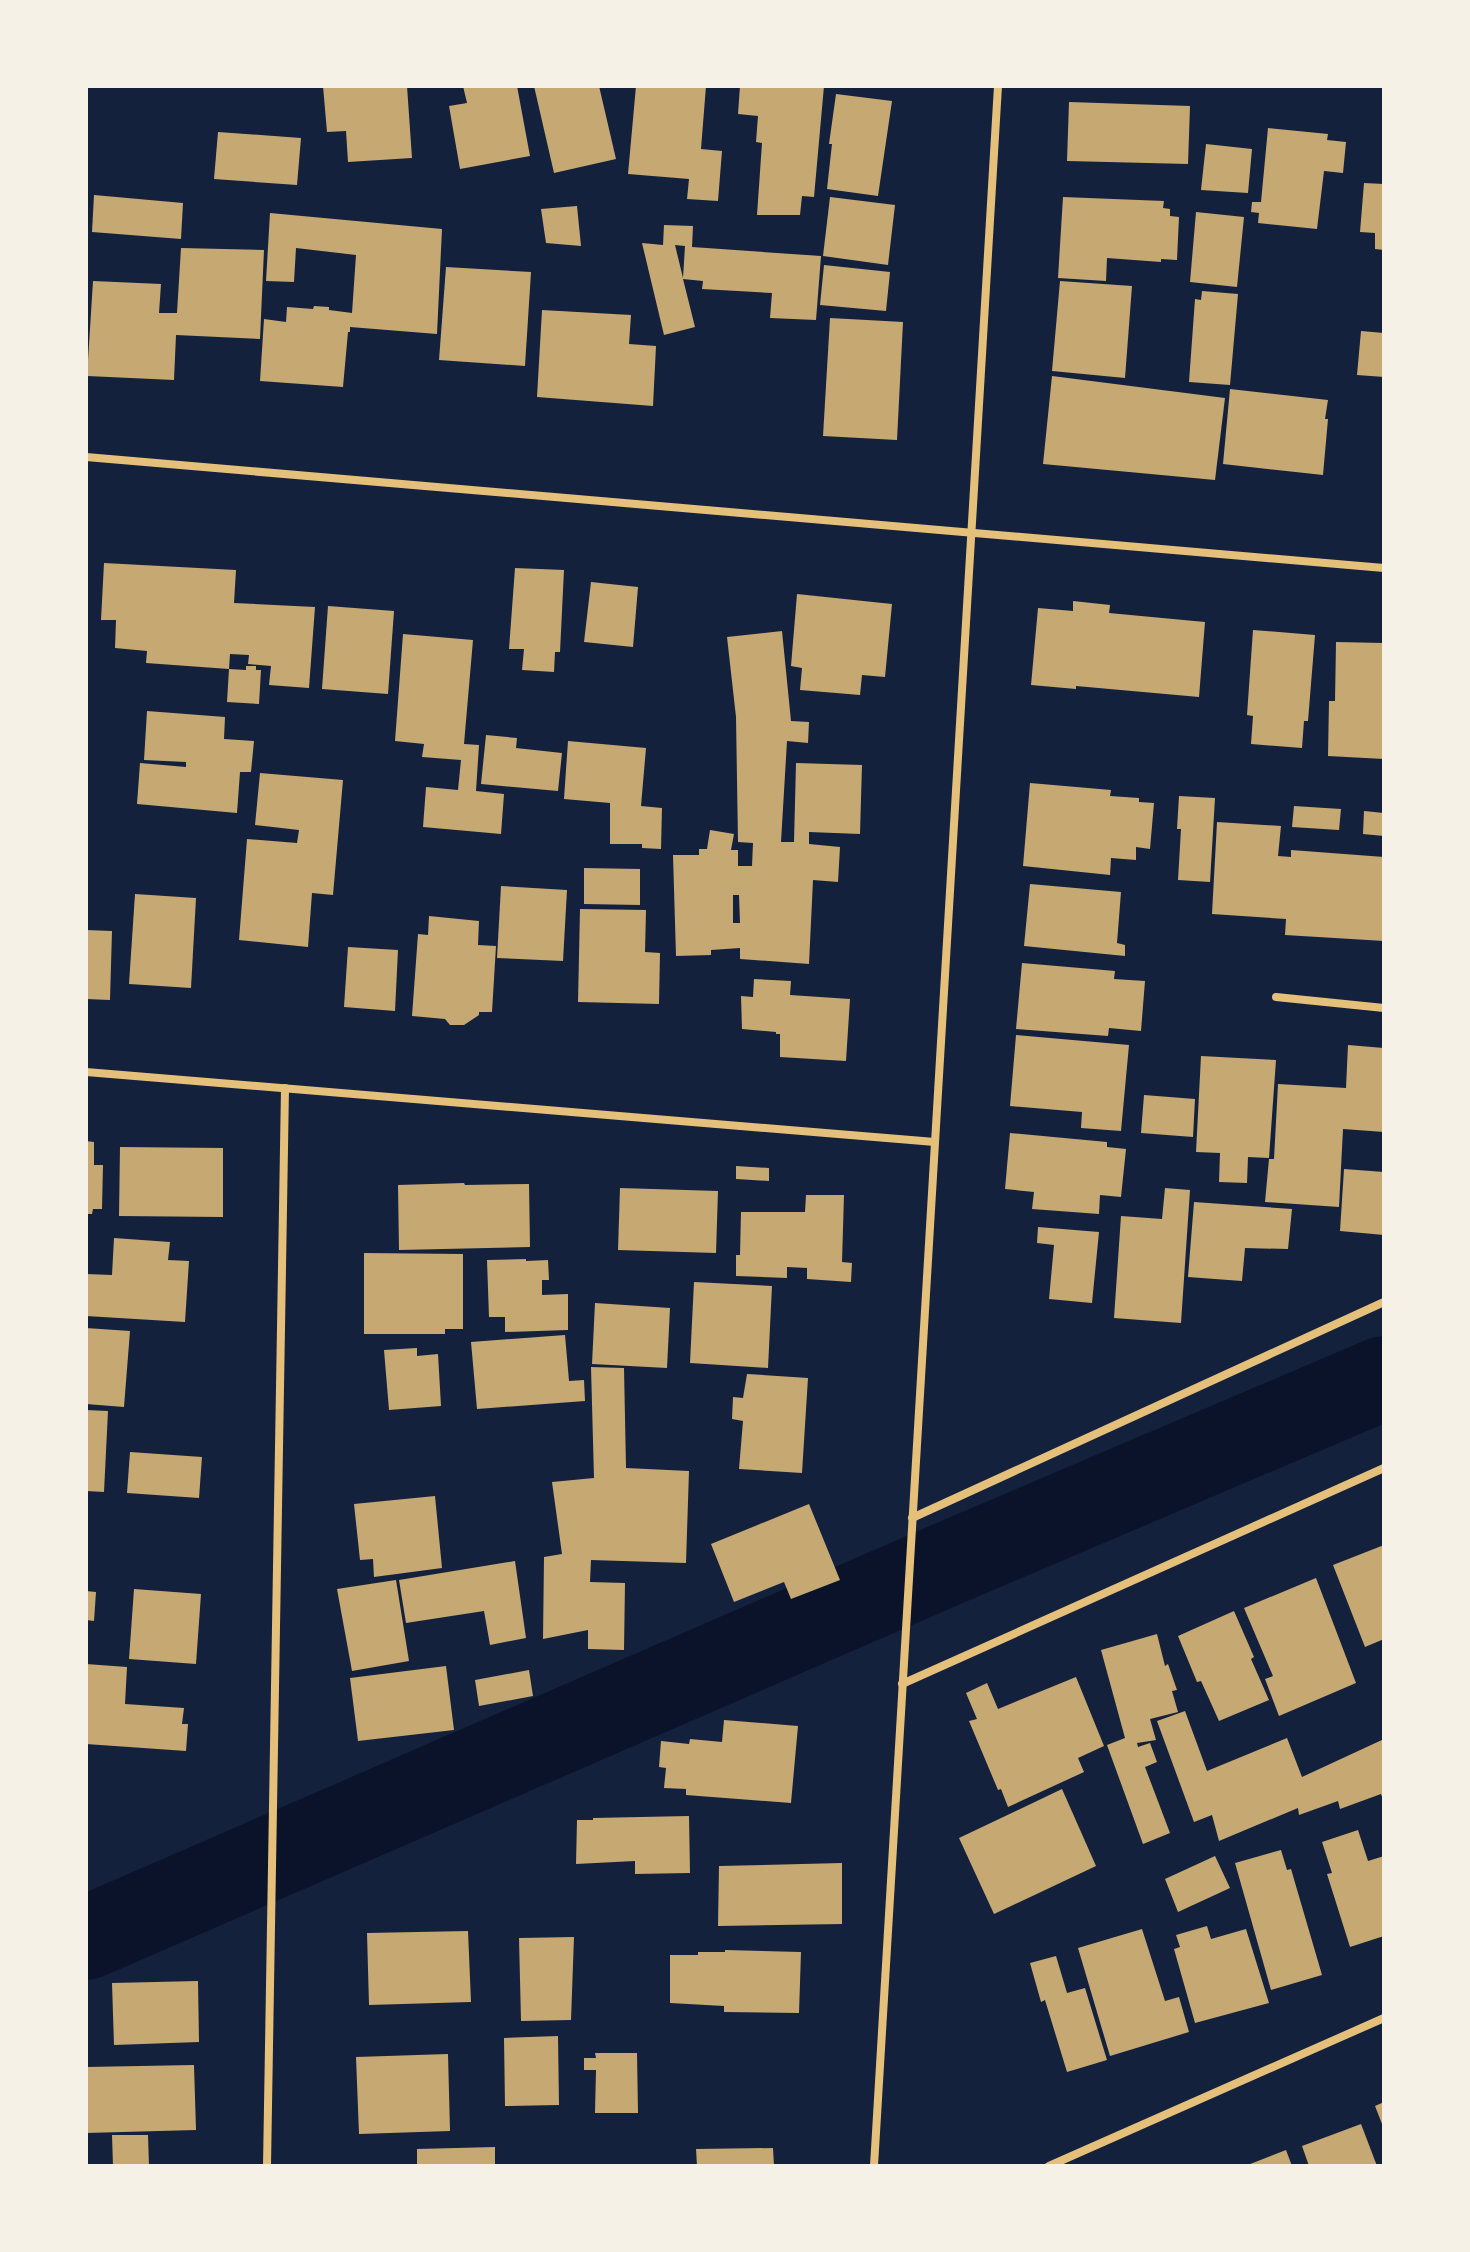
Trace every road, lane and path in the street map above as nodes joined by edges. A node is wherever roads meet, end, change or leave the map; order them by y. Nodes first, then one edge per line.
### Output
1 (998, 86) edge
2 (86, 457) edge
3 (971, 532) junction
4 (1384, 568) edge
5 (1276, 997) dead end
6 (1384, 1008) edge
7 (86, 1072) edge
8 (285, 1088) junction
9 (935, 1142) junction
10 (1384, 1302) edge
11 (1384, 1468) edge
12 (912, 1518) junction
13 (902, 1684) junction
14 (1384, 2018) edge
15 (267, 2166) edge
16 (874, 2166) edge
17 (1049, 2166) edge

1 - 3 street
2 - 3 street
3 - 4 street
3 - 9 street
5 - 6 street
7 - 8 street
8 - 9 street
8 - 15 street
9 - 12 street
10 - 12 street
11 - 13 street
12 - 13 street
13 - 16 street
14 - 17 street

